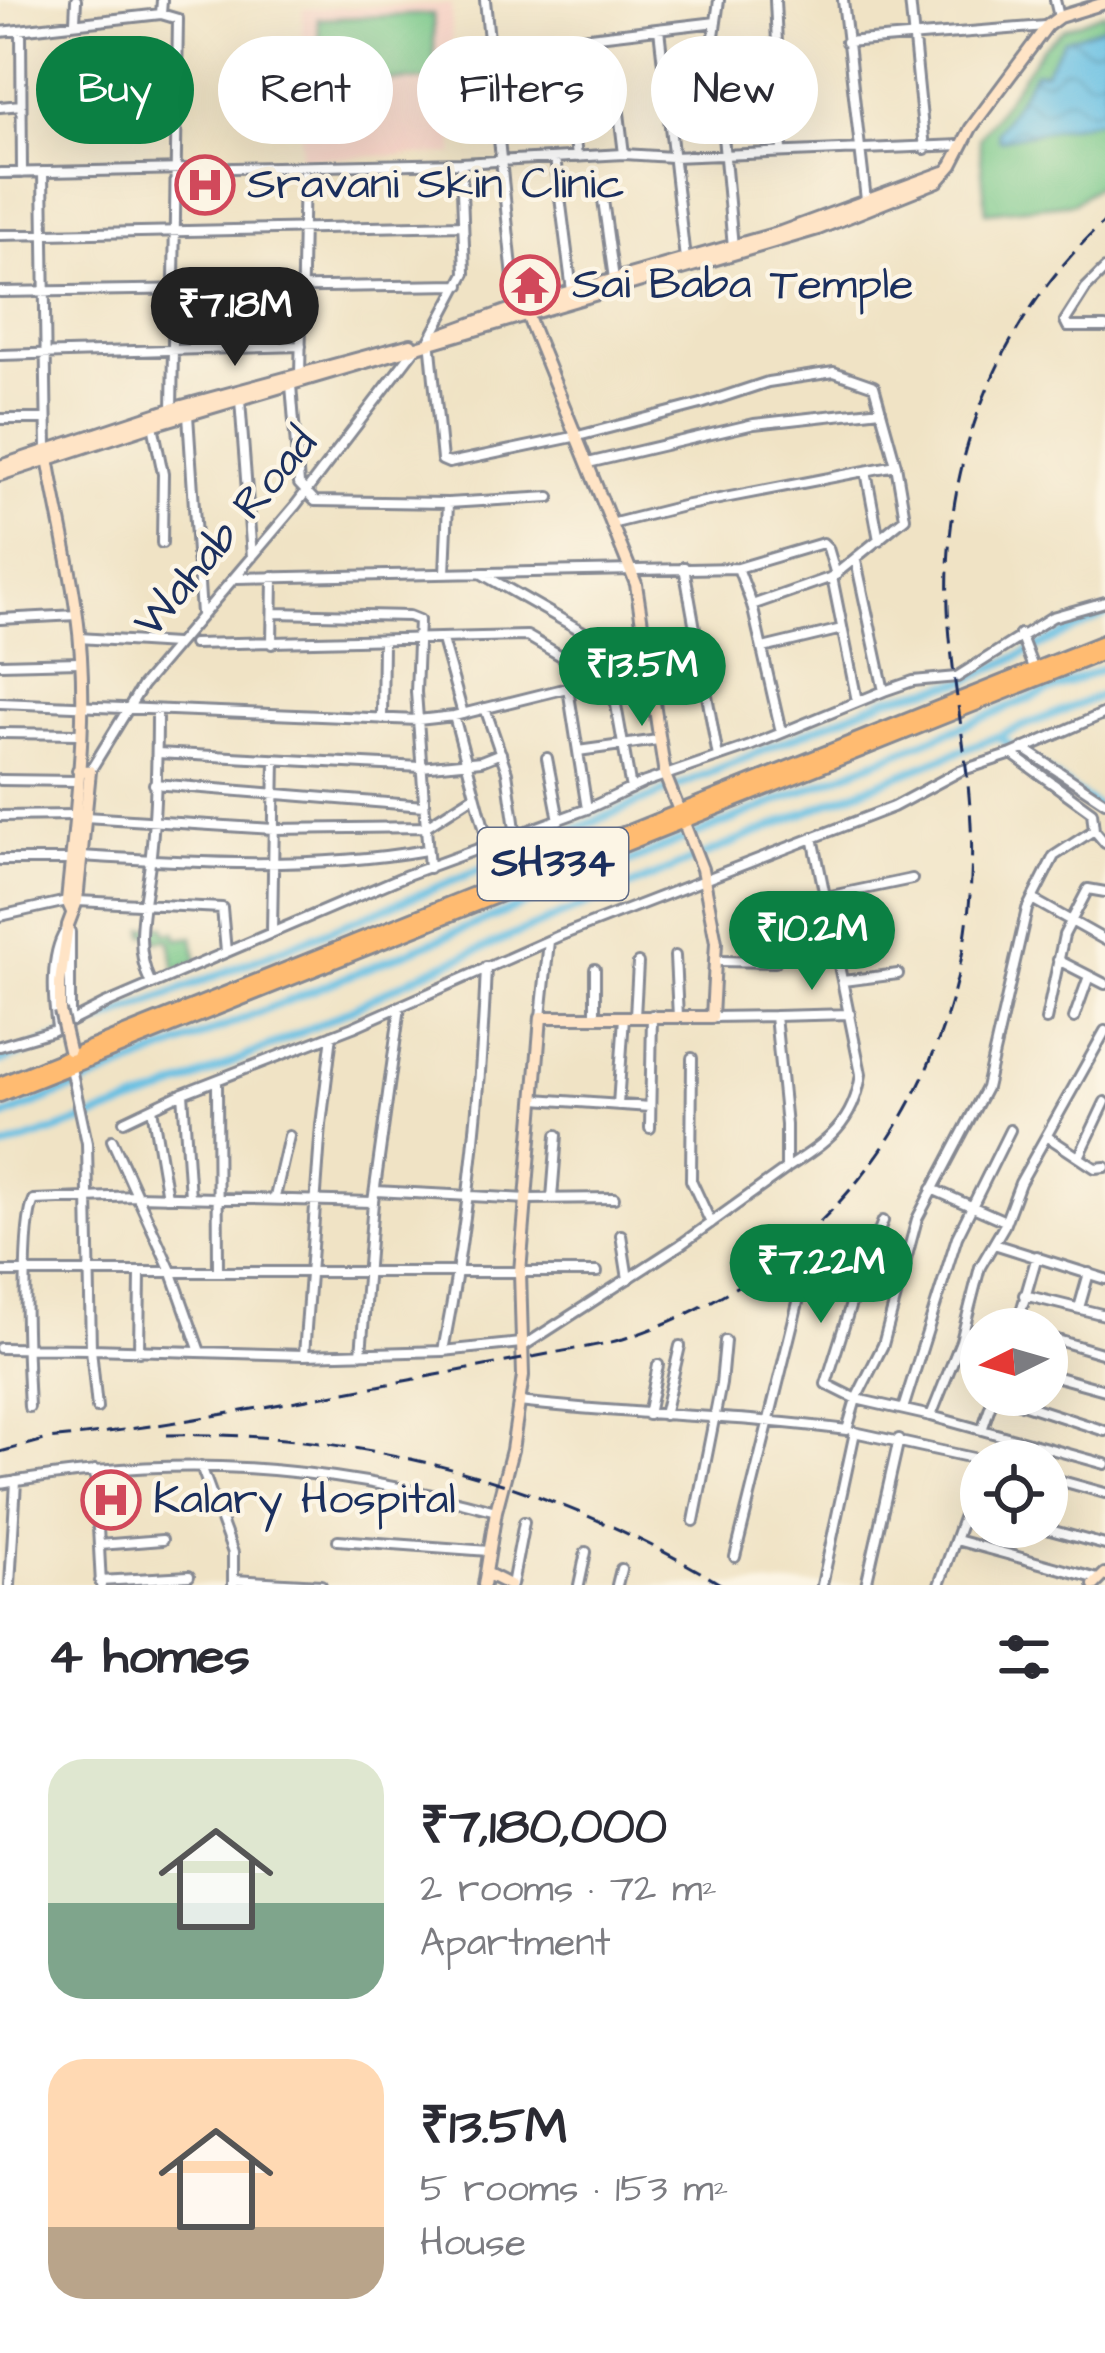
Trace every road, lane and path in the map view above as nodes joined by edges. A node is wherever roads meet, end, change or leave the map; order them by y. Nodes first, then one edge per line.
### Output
1 (76, 0) edge
2 (162, 0) edge
3 (485, 0) edge
4 (719, 0) edge
5 (775, 0) edge
6 (843, 0) edge
7 (910, 0) edge
8 (1055, 0) edge
9 (1105, 3) edge
10 (161, 14) junction
11 (1059, 17) junction
12 (75, 22) junction
13 (716, 22) junction
14 (1046, 26) junction
15 (658, 29) junction
16 (21, 31) junction
17 (0, 32) edge
18 (487, 36) edge
19 (607, 36) edge
20 (915, 38) junction
21 (847, 42) junction
22 (21, 105) junction
23 (0, 107) edge
24 (497, 144) edge
25 (576, 144) edge
26 (624, 144) edge
27 (961, 145) junction
28 (925, 148) junction
29 (858, 149) junction
30 (782, 152) junction
31 (625, 154) junction
32 (724, 155) junction
33 (577, 157) junction
34 (672, 157) junction
35 (555, 158) junction
36 (498, 160) junction
37 (461, 164) junction
38 (304, 168) junction
39 (175, 170) junction
40 (43, 172) junction
41 (944, 172) junction
42 (0, 173) edge
43 (22, 173) junction
44 (603, 200) dead end
45 (867, 201) junction
46 (463, 225) junction
47 (302, 226) junction
48 (173, 231) junction
49 (44, 234) junction
50 (0, 235) edge
51 (733, 247) junction
52 (685, 260) junction
53 (1105, 269) edge
54 (614, 280) junction
55 (461, 285) junction
56 (302, 288) junction
57 (172, 290) junction
58 (44, 291) junction
59 (572, 291) junction
60 (0, 292) edge
61 (522, 309) junction
62 (1105, 327) edge
63 (423, 344) junction
64 (301, 346) junction
65 (171, 349) junction
66 (0, 355) edge
67 (44, 355) junction
68 (295, 380) junction
69 (240, 400) junction
70 (881, 410) junction
71 (172, 414) junction
72 (188, 415) junction
73 (0, 419) edge
74 (44, 419) junction
75 (152, 420) junction
76 (578, 436) junction
77 (48, 454) junction
78 (588, 463) junction
79 (896, 465) junction
80 (0, 471) edge
81 (866, 471) junction
82 (304, 493) junction
83 (550, 497) dead end
84 (448, 503) junction
85 (611, 524) junction
86 (879, 541) junction
87 (162, 543) dead end
88 (252, 559) junction
89 (856, 561) junction
90 (684, 567) junction
91 (738, 568) junction
92 (632, 569) junction
93 (479, 572) junction
94 (445, 573) junction
95 (273, 576) junction
96 (834, 576) junction
97 (237, 578) junction
98 (1105, 602) edge
99 (752, 605) junction
100 (272, 613) junction
101 (77, 615) junction
102 (201, 616) junction
103 (0, 619) edge
104 (842, 629) junction
105 (644, 636) junction
106 (1021, 637) junction
107 (79, 638) junction
108 (418, 640) junction
109 (442, 640) junction
110 (1105, 641) edge
111 (383, 642) junction
112 (177, 644) junction
113 (194, 644) dead end
114 (272, 644) junction
115 (763, 648) junction
116 (1105, 652) edge
117 (80, 662) junction
118 (0, 664) edge
119 (649, 668) junction
120 (1034, 671) junction
121 (611, 677) junction
122 (593, 682) junction
123 (568, 688) junction
124 (884, 691) junction
125 (857, 700) junction
126 (0, 704) edge
127 (80, 705) junction
128 (485, 708) junction
129 (128, 709) junction
130 (157, 710) junction
131 (1105, 713) edge
132 (459, 715) junction
133 (382, 719) junction
134 (418, 720) junction
135 (781, 732) junction
136 (0, 733) edge
137 (79, 734) junction
138 (658, 740) junction
139 (622, 745) junction
140 (578, 751) junction
141 (1017, 751) junction
142 (157, 753) junction
143 (501, 753) junction
144 (718, 757) junction
145 (547, 758) dead end
146 (275, 759) junction
147 (466, 763) junction
148 (421, 767) junction
149 (82, 774) junction
150 (666, 779) junction
151 (0, 780) edge
152 (154, 784) junction
153 (631, 789) junction
154 (274, 791) junction
155 (476, 795) junction
156 (1105, 802) edge
157 (424, 806) junction
158 (587, 809) junction
159 (0, 816) edge
160 (80, 816) junction
161 (680, 819) junction
162 (151, 820) junction
163 (559, 820) junction
164 (425, 827) junction
165 (274, 829) junction
166 (1094, 830) junction
167 (516, 836) junction
168 (813, 837) junction
169 (1105, 843) edge
170 (489, 846) junction
171 (426, 850) junction
172 (76, 858) junction
173 (0, 860) edge
174 (150, 861) junction
175 (273, 863) junction
176 (429, 868) junction
177 (703, 874) junction
178 (912, 879) dead end
179 (1105, 892) edge
180 (826, 897) junction
181 (1032, 899) junction
182 (142, 905) junction
183 (71, 910) junction
184 (0, 916) edge
185 (1069, 922) junction
186 (272, 932) junction
187 (549, 940) junction
188 (1105, 940) edge
189 (226, 952) junction
190 (675, 956) dead end
191 (1058, 960) junction
192 (716, 961) junction
193 (638, 962) dead end
194 (775, 962) dead end
195 (486, 967) junction
196 (595, 969) dead end
197 (898, 974) dead end
198 (1089, 976) junction
199 (843, 981) junction
200 (1105, 984) edge
201 (151, 985) junction
202 (400, 1006) junction
203 (850, 1014) junction
204 (65, 1015) junction
205 (652, 1016) junction
206 (775, 1016) junction
207 (542, 1017) junction
208 (629, 1017) junction
209 (712, 1017) junction
210 (595, 1018) junction
211 (678, 1018) junction
212 (1074, 1018) dead end
213 (1046, 1020) dead end
214 (57, 1027) junction
215 (1105, 1031) edge
216 (332, 1035) junction
217 (0, 1046) edge
218 (692, 1058) dead end
219 (71, 1063) junction
220 (217, 1080) junction
221 (0, 1084) edge
222 (183, 1093) junction
223 (0, 1096) edge
224 (535, 1099) junction
225 (1105, 1102) edge
226 (618, 1105) junction
227 (650, 1107) junction
228 (152, 1108) junction
229 (124, 1121) dead end
230 (650, 1128) dead end
231 (1010, 1130) dead end
232 (557, 1135) dead end
233 (289, 1136) dead end
234 (1048, 1137) junction
235 (112, 1140) dead end
236 (1079, 1157) junction
237 (1105, 1167) edge
238 (786, 1169) junction
239 (932, 1189) junction
240 (136, 1196) junction
241 (219, 1196) junction
242 (374, 1196) junction
243 (467, 1196) junction
244 (91, 1197) junction
245 (167, 1197) junction
246 (190, 1197) junction
247 (275, 1197) junction
248 (552, 1198) junction
249 (614, 1198) dead end
250 (527, 1199) junction
251 (316, 1200) junction
252 (971, 1206) junction
253 (883, 1220) dead end
254 (1005, 1221) junction
255 (711, 1223) junction
256 (621, 1235) dead end
257 (994, 1244) junction
258 (1036, 1256) junction
259 (218, 1271) junction
260 (0, 1272) edge
261 (27, 1272) junction
262 (520, 1272) junction
263 (597, 1272) dead end
264 (90, 1273) junction
265 (172, 1273) junction
266 (310, 1273) junction
267 (1089, 1273) junction
268 (140, 1274) junction
269 (369, 1274) junction
270 (458, 1274) junction
271 (805, 1274) dead end
272 (628, 1279) junction
273 (1105, 1279) edge
274 (1024, 1295) junction
275 (1021, 1308) edge
276 (1079, 1308) junction
277 (1105, 1315) edge
278 (725, 1341) dead end
279 (1068, 1343) edge
280 (521, 1346) junction
281 (680, 1346) dead end
282 (0, 1348) edge
283 (26, 1349) junction
284 (91, 1349) junction
285 (199, 1349) junction
286 (443, 1351) junction
287 (139, 1352) junction
288 (304, 1354) junction
289 (361, 1354) junction
290 (1105, 1354) edge
291 (658, 1365) dead end
292 (1068, 1380) edge
293 (1105, 1390) edge
294 (856, 1399) junction
295 (519, 1402) junction
296 (28, 1407) dead end
297 (97, 1408) dead end
298 (903, 1409) junction
299 (712, 1414) junction
300 (648, 1415) junction
301 (664, 1415) junction
302 (931, 1416) junction
303 (769, 1420) junction
304 (982, 1430) junction
305 (851, 1431) junction
306 (1105, 1431) edge
307 (899, 1439) junction
308 (960, 1456) edge
309 (1105, 1464) edge
310 (202, 1466) junction
311 (94, 1470) junction
312 (16, 1481) junction
313 (1068, 1483) edge
314 (0, 1484) edge
315 (1105, 1493) edge
316 (496, 1511) junction
317 (694, 1521) dead end
318 (524, 1522) dead end
319 (960, 1528) edge
320 (1068, 1535) edge
321 (162, 1540) dead end
322 (338, 1540) dead end
323 (956, 1540) junction
324 (98, 1545) junction
325 (1105, 1545) edge
326 (489, 1551) junction
327 (586, 1552) dead end
328 (735, 1557) dead end
329 (621, 1569) dead end
330 (189, 1576) dead end
331 (485, 1579) edge
332 (1100, 1580) edge
333 (233, 1582) edge
334 (101, 1583) edge
335 (10, 1585) edge
336 (316, 1585) edge
337 (511, 1585) edge
338 (579, 1585) edge
339 (617, 1585) edge
340 (822, 1585) edge
341 (866, 1585) edge
342 (939, 1585) edge

1 - 12 street
2 - 10 street
3 - 18 street
4 - 13 street
5 - 30 street
6 - 21 street
7 - 20 street
8 - 11 street
9 - 11 main road
10 - 12 street
10 - 39 street
11 - 14 main road
12 - 16 street
13 - 15 street
13 - 32 street
14 - 20 street
14 - 27 main road
15 - 19 street
15 - 34 street
16 - 17 street
16 - 22 street
20 - 21 street
20 - 28 street
21 - 29 street
22 - 23 street
22 - 43 street
24 - 36 street
25 - 33 street
26 - 31 street
27 - 28 street
27 - 41 main road
28 - 29 street
29 - 30 street
29 - 45 street
30 - 32 street
31 - 33 street
31 - 34 street
32 - 34 street
32 - 51 street
33 - 35 street
34 - 52 street
35 - 36 street
35 - 59 street
36 - 37 street
36 - 61 street
37 - 38 street
37 - 46 street
38 - 39 street
38 - 47 street
39 - 40 street
39 - 48 street
40 - 43 street
40 - 49 street
41 - 45 main road
41 - 61 main road
42 - 43 street
44 - 54 street
45 - 51 main road
46 - 47 street
46 - 55 street
47 - 48 street
47 - 56 street
48 - 49 street
48 - 57 street
49 - 50 street
49 - 58 street
51 - 52 main road
52 - 54 main road
53 - 62 street
54 - 59 main road
55 - 56 street
55 - 63 street, Wahab Road
56 - 57 street
56 - 64 street
57 - 58 street
57 - 65 street
58 - 60 street
58 - 67 street
59 - 61 main road
61 - 63 main road
61 - 76 main road
63 - 68 main road
63 - 76 street
63 - 82 street, Wahab Road
64 - 65 street
64 - 68 street
65 - 67 street
65 - 71 street
66 - 67 street
67 - 74 street
68 - 69 main road
68 - 71 main road
68 - 82 street
69 - 72 main road
69 - 88 street
70 - 76 street
70 - 78 street
70 - 79 street
71 - 72 main road
71 - 75 main road
72 - 102 street
73 - 74 street
74 - 77 street
75 - 77 main road
75 - 87 street
76 - 78 main road
77 - 80 main road
77 - 101 main road
78 - 85 main road
79 - 81 street
79 - 86 street
81 - 85 street
81 - 86 street
82 - 84 street
82 - 88 street, Wahab Road
83 - 84 street
84 - 94 street
85 - 92 main road
86 - 89 street
88 - 97 street, Wahab Road
89 - 96 street
89 - 124 street
90 - 91 street
90 - 92 street
90 - 144 street
91 - 96 street
91 - 99 street
92 - 93 street
92 - 105 main road
93 - 94 street
93 - 105 street
94 - 95 street
95 - 97 street
95 - 100 street
96 - 99 street
96 - 104 street
97 - 102 street, Wahab Road
98 - 106 street
99 - 115 street
100 - 108 street
100 - 114 street
101 - 103 street
101 - 107 main road
102 - 112 street, Wahab Road
104 - 115 street
104 - 125 street
105 - 119 main road
106 - 120 street
106 - 124 street
107 - 112 street
107 - 117 main road
108 - 109 street
108 - 111 street
108 - 134 street
109 - 122 street
109 - 132 street
110 - 120 main road, SH334
111 - 114 street
111 - 133 street
112 - 129 street, Wahab Road
113 - 114 street
115 - 135 street
116 - 120 main road, SH334
117 - 118 street
117 - 127 main road
119 - 121 street
119 - 138 main road
120 - 161 main road, SH334
121 - 122 street
121 - 139 street
122 - 123 street
123 - 128 street
123 - 140 street
124 - 125 street
125 - 135 street
126 - 127 street
127 - 129 street
127 - 137 main road
128 - 132 street
128 - 143 street
129 - 130 street
129 - 149 street, Wahab Road
130 - 133 street
130 - 142 street
131 - 141 street
132 - 134 street
132 - 147 street
133 - 134 street
134 - 148 street
135 - 144 street
136 - 137 street
137 - 149 main road
138 - 139 street
138 - 150 main road
139 - 140 street
139 - 153 street
140 - 158 street
141 - 156 street
141 - 166 street
141 - 168 street
142 - 146 street
142 - 152 street
143 - 147 street
143 - 167 street
144 - 150 street
145 - 163 street
146 - 148 street
146 - 154 street
147 - 148 street
147 - 155 street
148 - 157 street
149 - 151 street
149 - 160 main road
150 - 153 street
150 - 161 main road
152 - 154 street
152 - 162 street
153 - 158 street
154 - 157 street
154 - 165 street
155 - 164 street
155 - 170 street
157 - 164 street
158 - 163 street
159 - 160 street
160 - 162 street
160 - 172 main road
161 - 177 main road
161 - 219 main road, SH334
162 - 165 street
162 - 174 street
163 - 167 street
164 - 165 street
164 - 171 street
165 - 175 street
166 - 169 street
166 - 181 street
167 - 170 street
168 - 177 street
168 - 180 street
170 - 176 street
171 - 175 street
171 - 176 street
172 - 173 street
172 - 174 street
172 - 183 main road
174 - 175 street
174 - 182 street
175 - 186 street
176 - 186 street
177 - 187 street
177 - 192 main road
178 - 180 street
179 - 185 street
180 - 199 street
181 - 185 street
181 - 239 street
182 - 183 street
182 - 189 street
182 - 201 street
183 - 184 street
183 - 204 main road
183 - 214 street
185 - 188 street
185 - 191 street
186 - 189 street
187 - 195 street
187 - 207 street
189 - 201 street
190 - 211 street
191 - 198 street
191 - 213 street
192 - 194 street
192 - 209 main road
193 - 208 street
195 - 202 street
195 - 243 street
196 - 210 street
197 - 199 street
198 - 200 street
198 - 212 street
199 - 203 street
201 - 204 street
202 - 216 street
202 - 242 street
203 - 206 street
203 - 238 street
204 - 214 street
204 - 219 main road, bridge
205 - 208 main road
205 - 211 main road
205 - 227 street
206 - 209 street
206 - 238 street
207 - 210 main road
207 - 224 main road
208 - 210 main road
208 - 226 street
209 - 211 main road
214 - 217 street
215 - 234 street
216 - 220 street
216 - 251 street
218 - 255 street
219 - 221 main road, SH334
219 - 223 main road, SH334
219 - 244 street
220 - 222 street
220 - 241 street
222 - 228 street
222 - 246 street
224 - 226 street
224 - 250 main road
225 - 236 street
226 - 227 street
227 - 230 street
228 - 229 street
228 - 245 street
231 - 252 street
232 - 248 street
233 - 247 street
234 - 236 street
234 - 254 street
235 - 240 street
236 - 237 street
238 - 255 street
239 - 252 street
239 - 294 street
240 - 244 street
240 - 245 street
240 - 265 street
241 - 246 street
241 - 247 street
241 - 259 street
242 - 243 street
242 - 251 street
242 - 269 street
243 - 250 street
243 - 270 street
244 - 261 street
244 - 264 street
245 - 246 street
247 - 251 street
248 - 249 street
248 - 250 street
250 - 262 main road
251 - 266 street
252 - 254 street
252 - 298 street
253 - 294 street
254 - 257 street
255 - 272 street
256 - 272 street
257 - 258 street
257 - 302 street
258 - 267 street
258 - 274 street
259 - 265 street
259 - 266 street
260 - 261 street
261 - 264 street
261 - 283 street
262 - 263 street
262 - 270 street
262 - 280 main road
264 - 268 street
264 - 284 street
265 - 268 street
265 - 285 street
266 - 269 street
266 - 288 street
267 - 273 street
267 - 276 street
268 - 287 street
269 - 270 street
269 - 289 street
270 - 286 street
271 - 303 street
272 - 280 street
274 - 275 street
274 - 276 street
276 - 277 street
278 - 299 street
279 - 290 street
280 - 286 street
280 - 295 main road
281 - 301 street
282 - 283 street
283 - 284 street
283 - 296 street
284 - 287 street
284 - 297 street
285 - 287 street
285 - 288 street
286 - 289 street
288 - 289 street
291 - 300 street
292 - 293 street
294 - 298 street
294 - 305 street
295 - 300 street
295 - 316 main road
298 - 302 street
299 - 301 street
299 - 303 street
299 - 317 street
300 - 301 street
302 - 304 street
303 - 305 street
303 - 328 street
304 - 306 street
304 - 309 street
305 - 307 street
305 - 340 street
307 - 308 street
307 - 341 street
310 - 311 street
310 - 316 street
310 - 333 street
311 - 312 street
311 - 324 street
312 - 314 street
312 - 335 street
313 - 315 street
316 - 326 main road
318 - 337 street
319 - 323 street
320 - 325 street
321 - 324 street
322 - 326 street
323 - 332 street
323 - 342 street
324 - 334 street
326 - 331 main road
327 - 338 street
329 - 339 street
330 - 334 street
331 - 337 main road
333 - 336 street

